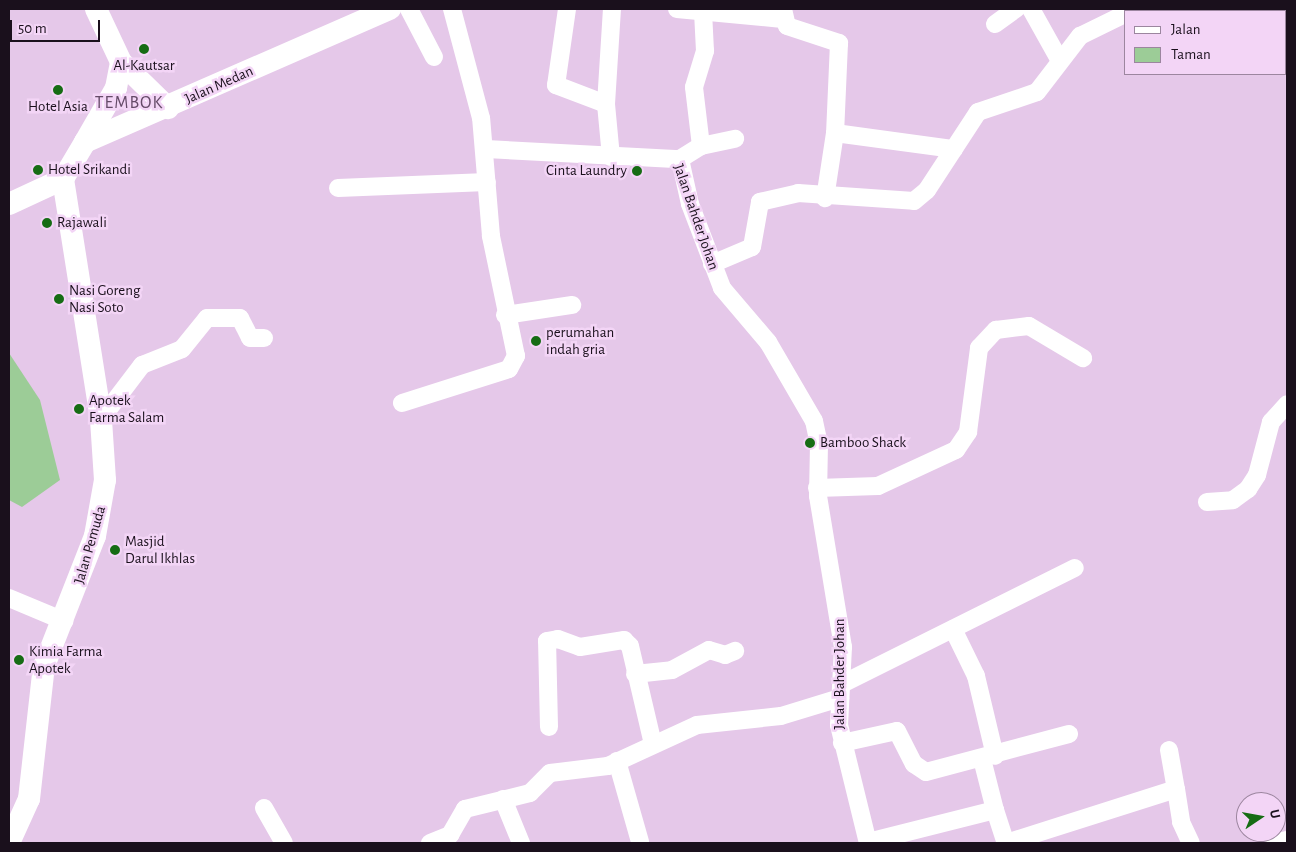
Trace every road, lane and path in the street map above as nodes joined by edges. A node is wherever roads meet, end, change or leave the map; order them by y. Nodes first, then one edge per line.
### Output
1 (96, 9) edge
2 (390, 9) edge
3 (409, 9) edge
4 (452, 9) edge
5 (567, 9) edge
6 (612, 9) edge
7 (677, 9) edge
8 (1016, 9) edge
9 (1031, 9) edge
10 (704, 11) junction
11 (783, 14) edge
12 (1124, 14) edge
13 (995, 24) dead end
14 (434, 56) dead end
15 (1060, 58) junction
16 (120, 62) junction
17 (606, 104) junction
18 (168, 108) junction
19 (835, 133) junction
20 (735, 139) dead end
21 (85, 142) junction
22 (701, 146) junction
23 (486, 149) junction
24 (954, 149) junction
25 (611, 157) junction
26 (680, 159) junction
27 (63, 179) junction
28 (487, 182) junction
29 (338, 188) dead end
30 (825, 198) junction
31 (9, 204) edge
32 (712, 264) junction
33 (572, 305) dead end
34 (505, 315) junction
35 (264, 338) dead end
36 (1083, 358) dead end
37 (402, 403) dead end
38 (1287, 404) edge
39 (101, 419) junction
40 (817, 488) junction
41 (1206, 502) dead end
42 (1075, 568) dead end
43 (9, 598) edge
44 (64, 620) junction
45 (953, 629) junction
46 (735, 651) dead end
47 (635, 674) junction
48 (841, 691) junction
49 (549, 727) dead end
50 (1069, 734) dead end
51 (651, 739) junction
52 (842, 743) junction
53 (1169, 750) dead end
54 (989, 757) junction
55 (617, 761) junction
56 (1176, 789) junction
57 (503, 799) junction
58 (264, 808) dead end
59 (995, 810) junction
60 (1287, 840) edge
61 (640, 842) edge
62 (10, 843) edge
63 (284, 843) edge
64 (432, 843) edge
65 (520, 843) edge
66 (868, 843) edge
67 (1006, 843) edge
68 (1191, 843) edge
69 (1274, 843) edge

1 - 16 main road
2 - 18 main road, Jalan Medan
3 - 14 street
4 - 23 street
5 - 17 street
6 - 17 street
7 - 10 street
8 - 13 street
9 - 15 street
10 - 11 street
10 - 22 street
11 - 19 street
12 - 15 street
15 - 24 street
16 - 18 main road
16 - 21 main road
17 - 25 street
18 - 21 main road, Jalan Medan
19 - 24 street
19 - 30 street
20 - 22 street
21 - 27 main road
22 - 26 street
23 - 25 street, Jalan Bahder Johan
23 - 28 street
24 - 30 street
25 - 26 street, Jalan Bahder Johan
26 - 32 street, Jalan Bahder Johan
27 - 31 main road
27 - 39 main road, Jalan Pemuda
28 - 29 street
28 - 34 street
30 - 32 street
32 - 40 street, Jalan Bahder Johan
33 - 34 street
34 - 37 street
35 - 39 street
36 - 40 street
38 - 41 street
39 - 44 main road, Jalan Pemuda
40 - 48 street, Jalan Bahder Johan
42 - 45 street
43 - 44 street
44 - 62 main road, Jalan Pemuda
45 - 48 street
45 - 54 street
46 - 47 street
47 - 49 street
47 - 51 street
48 - 51 street
48 - 52 street, Jalan Bahder Johan
50 - 54 street
51 - 55 street
52 - 54 street
52 - 66 street, Jalan Bahder Johan
53 - 56 street
54 - 59 street
55 - 57 street
55 - 61 street
56 - 67 street
56 - 68 street
57 - 64 street
57 - 65 street
58 - 63 street
59 - 66 street
59 - 67 street
60 - 69 street

